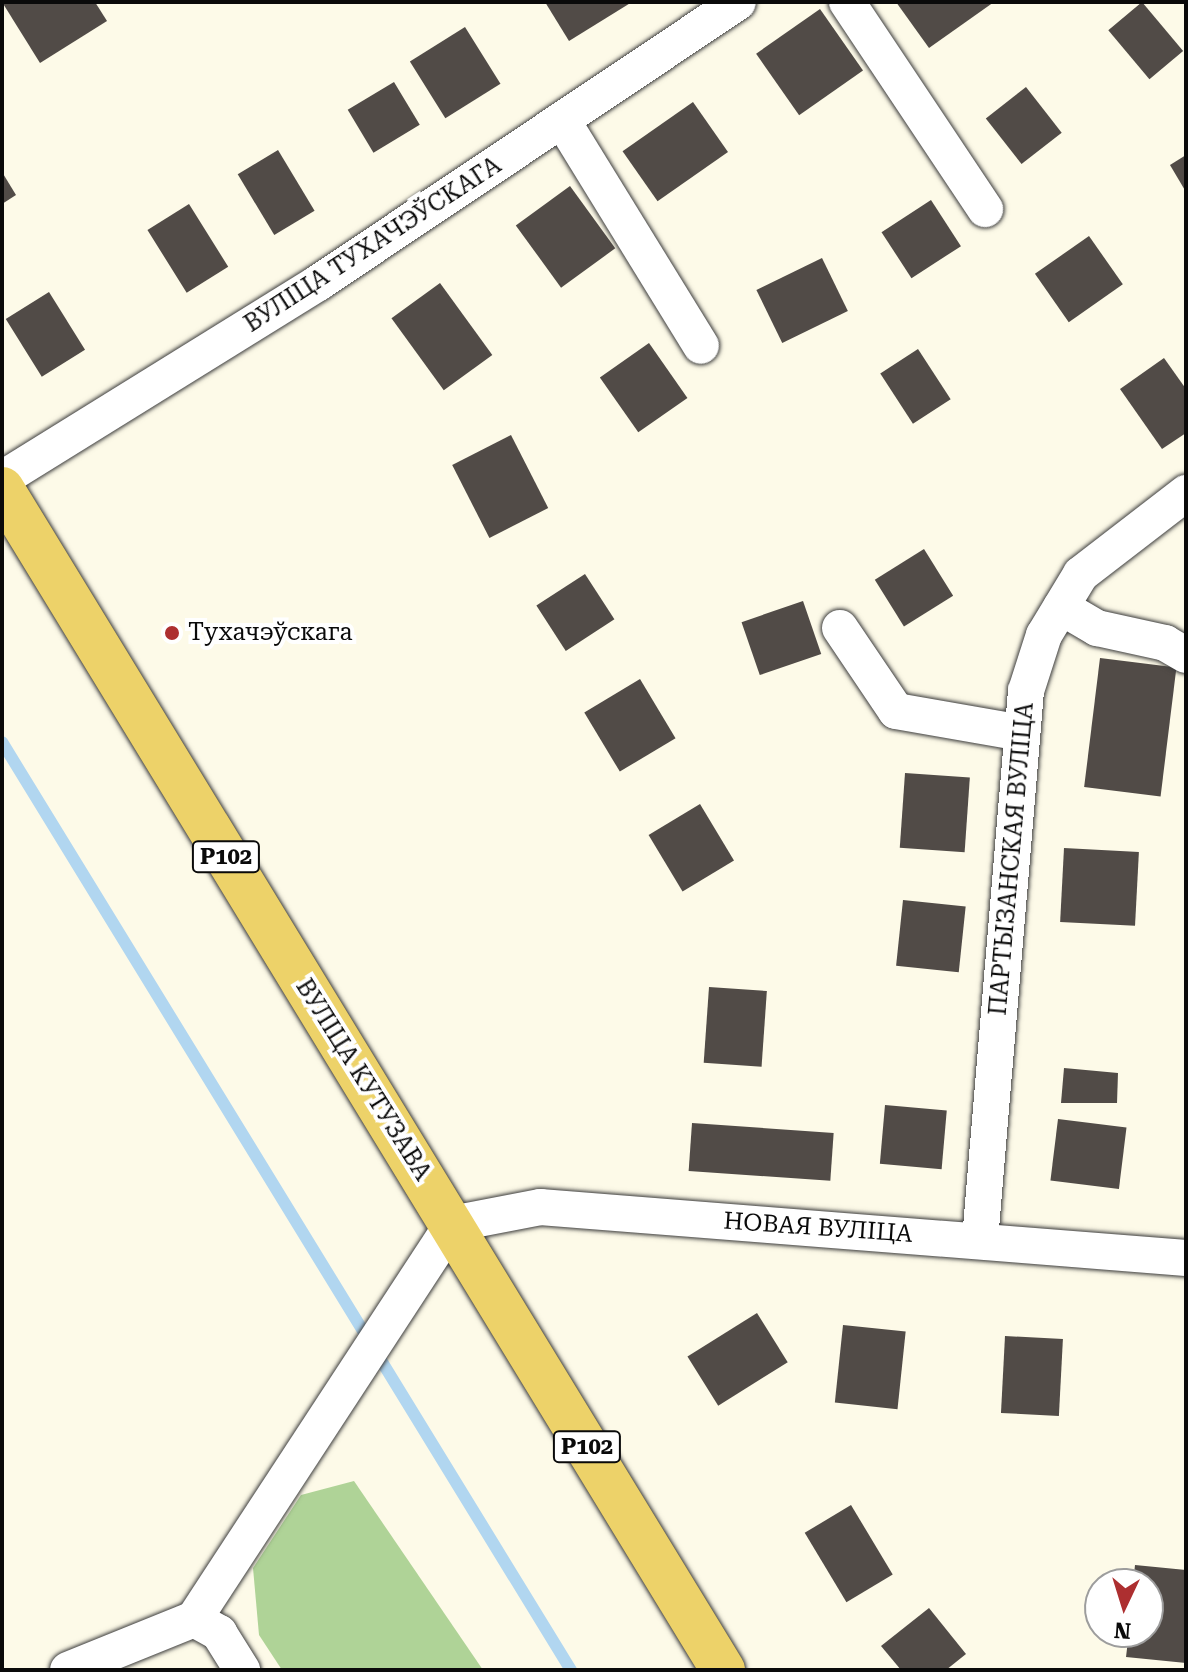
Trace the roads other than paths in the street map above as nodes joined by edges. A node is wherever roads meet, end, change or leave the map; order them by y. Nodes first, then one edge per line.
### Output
1 (738, 2) edge
2 (847, 2) edge
3 (562, 120) junction
4 (985, 209) dead end
5 (701, 346) dead end
6 (2, 479) edge
7 (2, 489) edge
8 (1186, 493) edge
9 (1061, 607) junction
10 (840, 628) dead end
11 (1186, 655) edge
12 (1022, 733) junction
13 (452, 1224) junction
14 (980, 1240) junction
15 (1186, 1258) edge
16 (206, 1626) junction
17 (68, 1670) edge
18 (242, 1670) edge
19 (723, 1670) edge

1 - 3 street, ВУЛІЦА ТУХАЧЭЎСКАГА
2 - 4 street
3 - 5 street
3 - 6 street, ВУЛІЦА ТУХАЧЭЎСКАГА
7 - 13 main road, ВУЛІЦА КУТУЗАВА / Р102
8 - 9 street, ПАРТЫЗАНСКАЯ ВУЛІЦА
9 - 11 street
9 - 12 street, ПАРТЫЗАНСКАЯ ВУЛІЦА
10 - 12 street
12 - 14 street, ПАРТЫЗАНСКАЯ ВУЛІЦА
13 - 14 street, НОВАЯ ВУЛІЦА
13 - 16 street
13 - 19 main road, ВУЛІЦА КУТУЗАВА / Р102
14 - 15 street, НОВАЯ ВУЛІЦА
16 - 17 street
16 - 18 street

